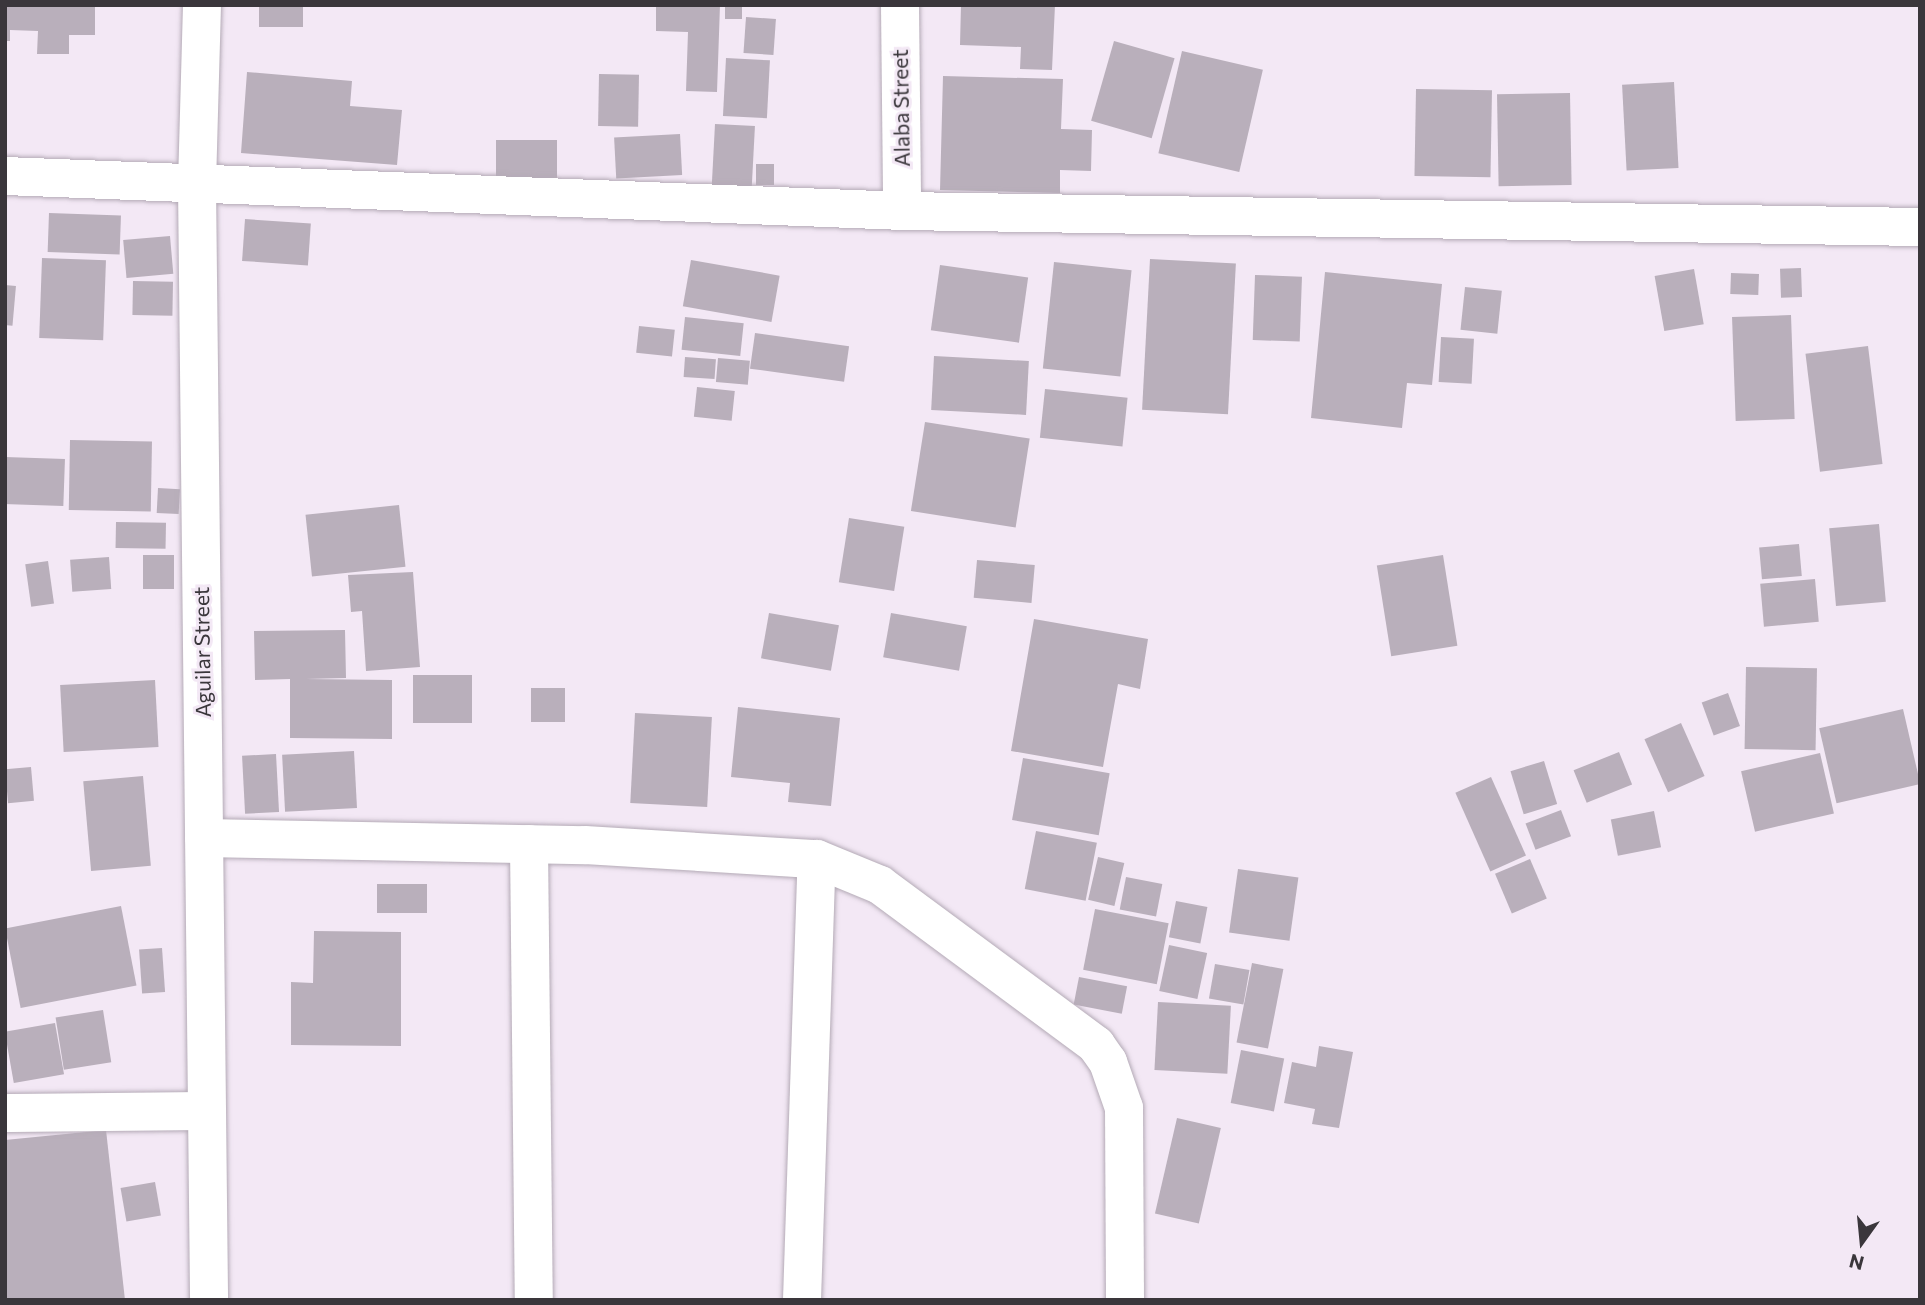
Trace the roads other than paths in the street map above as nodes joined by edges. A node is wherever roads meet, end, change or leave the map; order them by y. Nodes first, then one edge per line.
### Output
1 (202, 5) edge
2 (900, 5) edge
3 (5, 176) edge
4 (197, 185) junction
5 (902, 211) junction
6 (1920, 227) edge
7 (204, 838) junction
8 (529, 844) junction
9 (817, 859) junction
10 (207, 1111) junction
11 (5, 1113) edge
12 (209, 1300) edge
13 (534, 1300) edge
14 (802, 1300) edge
15 (1125, 1300) edge

1 - 4 street, Aguilar Street
2 - 5 street, Alaba Street
3 - 4 street
4 - 5 street
4 - 7 street, Aguilar Street
5 - 6 street
7 - 8 street
7 - 10 street, Aguilar Street
8 - 9 street
8 - 13 street
9 - 14 street
9 - 15 street
10 - 11 street
10 - 12 street, Aguilar Street

